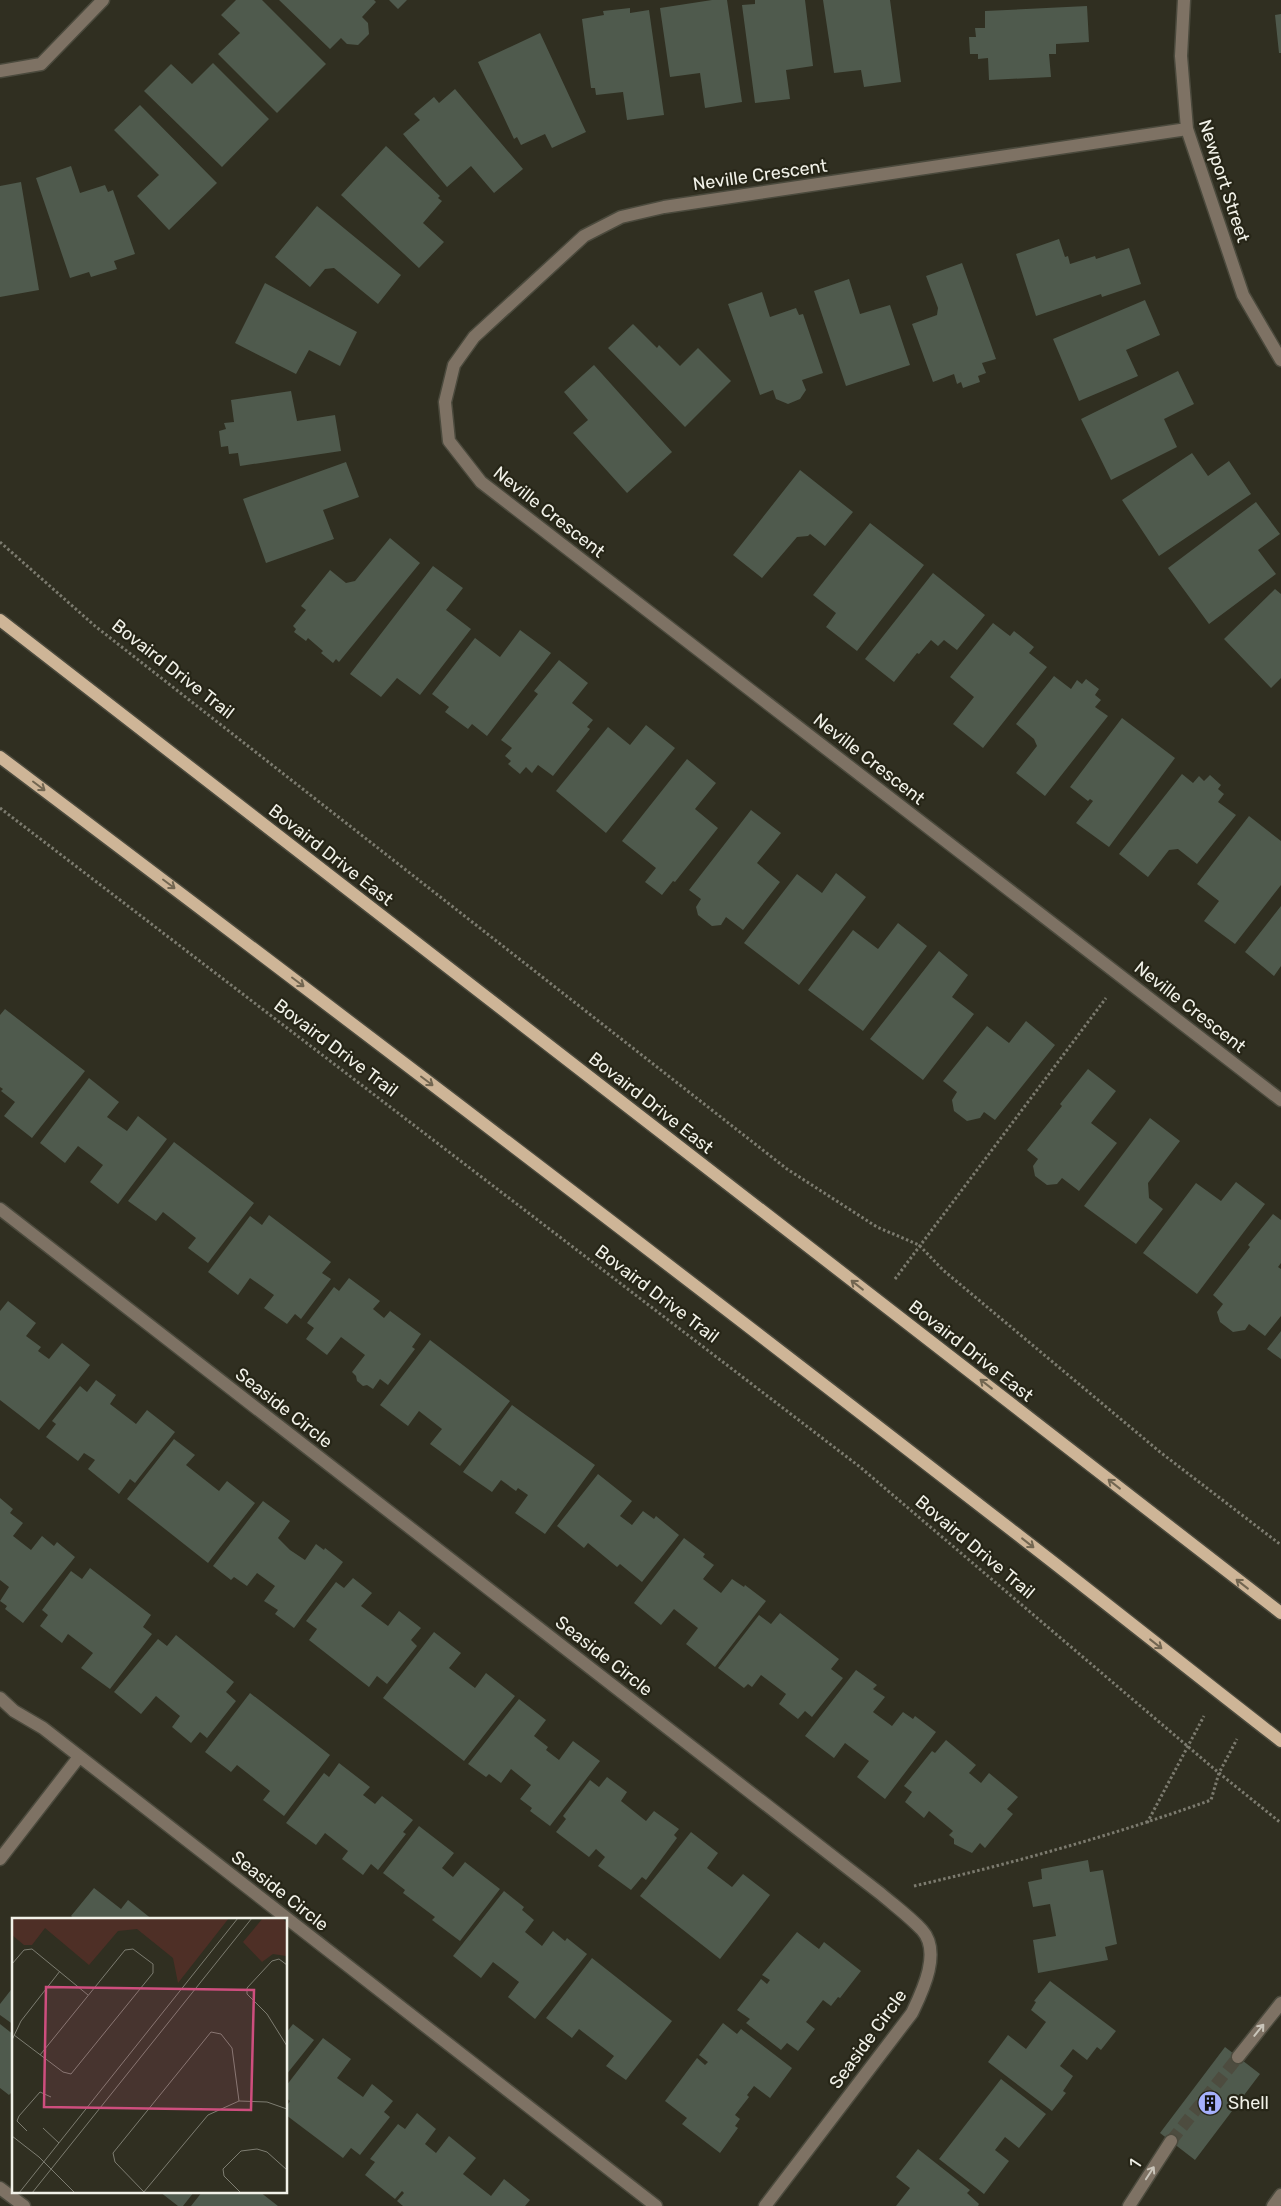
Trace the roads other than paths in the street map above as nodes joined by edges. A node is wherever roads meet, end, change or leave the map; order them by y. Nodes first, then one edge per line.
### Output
1 (102, 0) edge
2 (1184, 0) edge
3 (0, 71) edge
4 (1187, 130) junction
5 (1281, 360) edge
6 (0, 620) edge
7 (0, 757) edge
8 (1281, 1100) edge
9 (0, 1209) edge
10 (1281, 1613) edge
11 (0, 1698) edge
12 (1281, 1741) edge
13 (79, 1757) junction
14 (0, 1859) edge
15 (286, 1918) edge
16 (288, 1920) edge
17 (1281, 2003) edge
18 (1238, 2057) tunnel mouth
19 (1171, 2141) tunnel mouth
20 (0, 2188) edge
21 (1281, 2195) edge
22 (24, 2206) edge
23 (656, 2206) edge
24 (765, 2206) edge
25 (1129, 2206) edge
26 (1272, 2206) edge

1 - 3 street
2 - 4 street, Newport Street
4 - 5 street, Newport Street
4 - 8 street, Neville Crescent
10 -> 6 main road, Bovaird Drive East
7 -> 12 main road
9 - 24 street, Seaside Circle
11 - 13 street, Seaside Circle
13 - 14 street
13 - 15 street, Seaside Circle
16 - 23 street, Seaside Circle
18 -> 17 street
25 -> 19 street, 1
20 - 22 street
21 - 26 street

